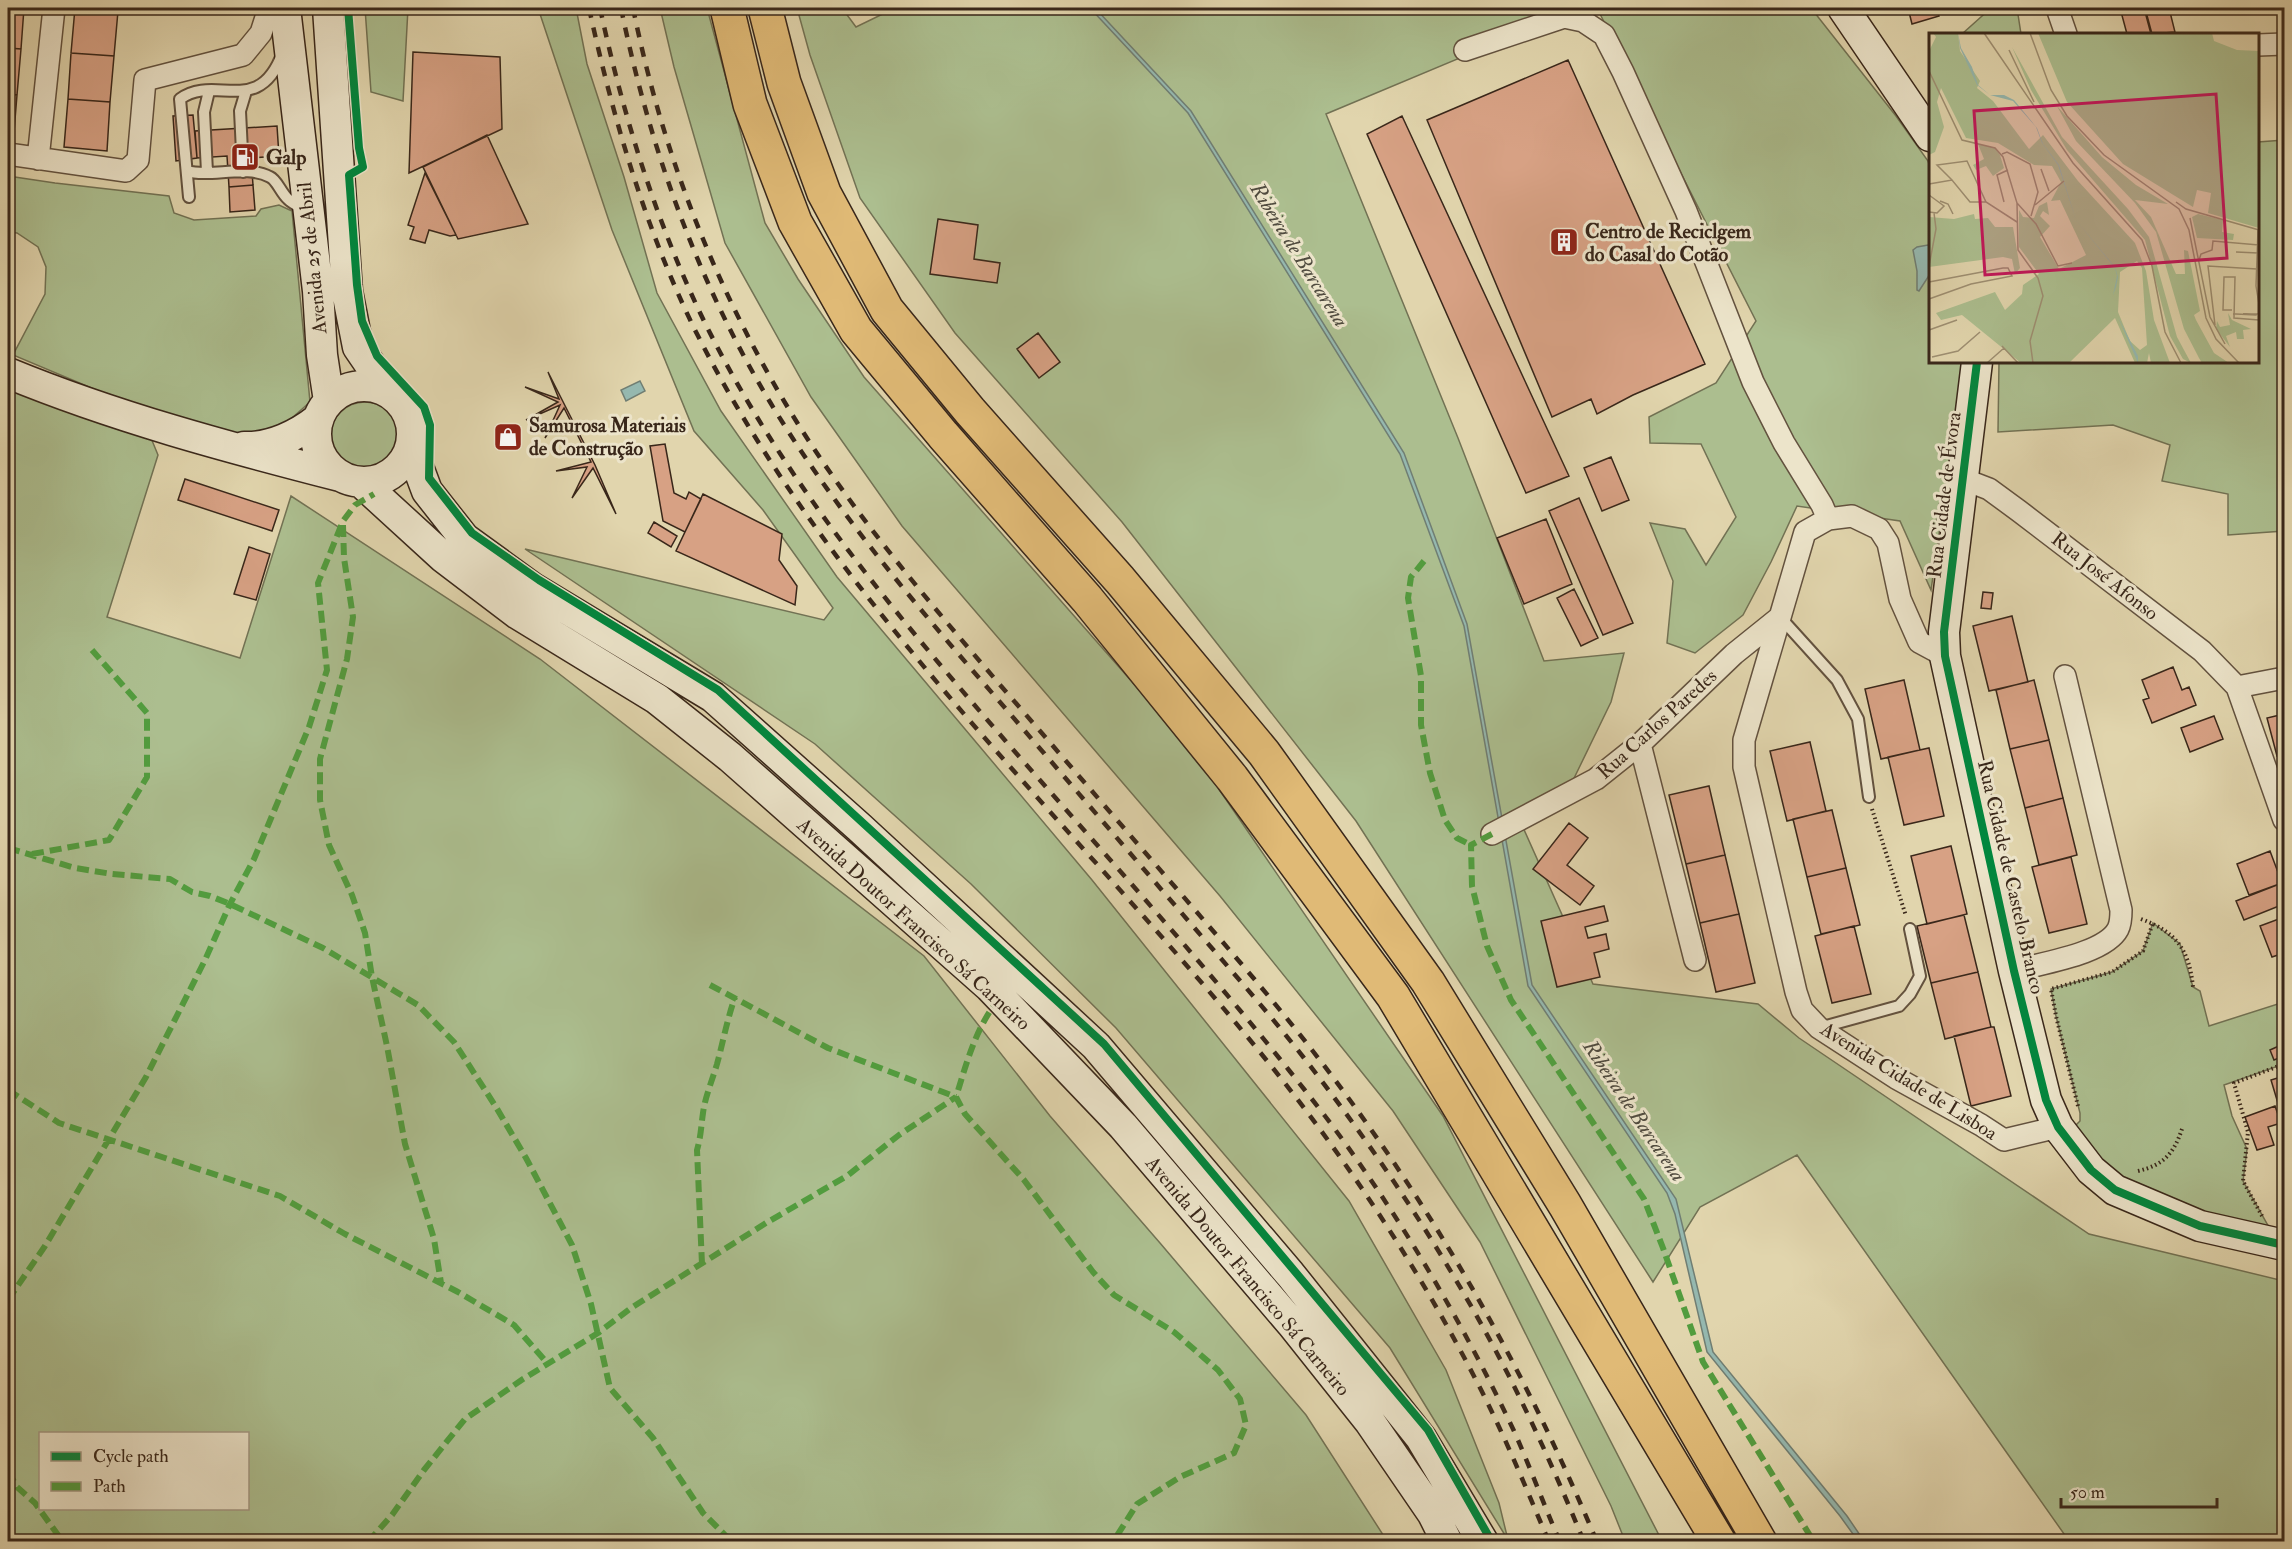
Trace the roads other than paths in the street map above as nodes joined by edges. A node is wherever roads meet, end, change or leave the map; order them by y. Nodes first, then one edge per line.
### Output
1 (54, 8) edge
2 (269, 8) edge
3 (285, 8) edge
4 (328, 8) edge
5 (727, 8) edge
6 (765, 8) edge
7 (1843, 8) edge
8 (2057, 8) edge
9 (2066, 33) edge
10 (288, 38) junction
11 (2284, 44) edge
12 (2259, 45) edge
13 (1465, 50) dead end
14 (209, 91) junction
15 (246, 91) junction
16 (1929, 135) edge
17 (8, 153) edge
18 (38, 159) junction
19 (187, 171) junction
20 (207, 172) junction
21 (243, 172) junction
22 (189, 197) dead end
23 (308, 213) junction
24 (1977, 363) edge
25 (8, 373) edge
26 (388, 391) junction
27 (323, 410) junction
28 (225, 446) junction
29 (411, 448) junction
30 (351, 479) junction
31 (1963, 479) junction
32 (1825, 512) junction
33 (1780, 617) junction
34 (1944, 644) junction
35 (2065, 676) dead end
36 (2284, 678) edge
37 (2237, 687) junction
38 (1640, 744) junction
39 (1869, 797) road end
40 (2284, 820) edge
41 (1492, 834) dead end
42 (1910, 929) road end
43 (1695, 960) dead end
44 (2014, 971) junction
45 (1819, 1028) junction
46 (2058, 1127) junction
47 (2284, 1245) edge
48 (1688, 1489) junction
49 (1447, 1542) edge
50 (1483, 1542) edge
51 (1704, 1542) edge
52 (1719, 1542) edge
53 (1760, 1542) edge

1 - 18 street
2 - 18 street
3 - 10 main road, Avenida 25 de Abril
4 - 26 main road, Avenida 25 de Abril
5 - 48 highway
6 - 53 highway
7 - 16 main road
8 - 9 street
10 - 15 lane
10 - 23 main road, Avenida 25 de Abril
11 - 12 street
13 - 32 street
14 - 15 lane
14 - 19 lane
14 - 20 lane
15 - 21 lane
17 - 18 street
19 - 20 lane
19 - 22 lane
20 - 21 lane
21 - 23 lane
23 - 27 main road, Avenida 25 de Abril
24 - 31 main road, Rua Cidade de Évora
25 - 28 main road
26 - 27 main road
26 - 29 main road
27 - 28 main road
27 - 30 main road
28 - 30 main road
29 - 30 main road
29 - 50 main road, Avenida Doutor Francisco Sá Carneiro
30 - 49 main road, Avenida Doutor Francisco Sá Carneiro
31 - 34 main road, Rua Cidade de Évora
31 - 37 street, Rua José Afonso
32 - 33 street, Avenida Cidade de Lisboa
32 - 34 street
33 - 38 street, Rua Carlos Paredes
33 - 39 lane
33 - 45 street, Avenida Cidade de Lisboa
34 - 44 main road, Rua Cidade de Castelo Branco
35 - 44 street
36 - 37 street
37 - 40 street
38 - 41 street, Rua Carlos Paredes
38 - 43 street
42 - 45 lane
44 - 46 main road, Rua Cidade de Castelo Branco
45 - 46 street, Avenida Cidade de Lisboa
46 - 47 main road
48 - 51 highway
48 - 52 highway

